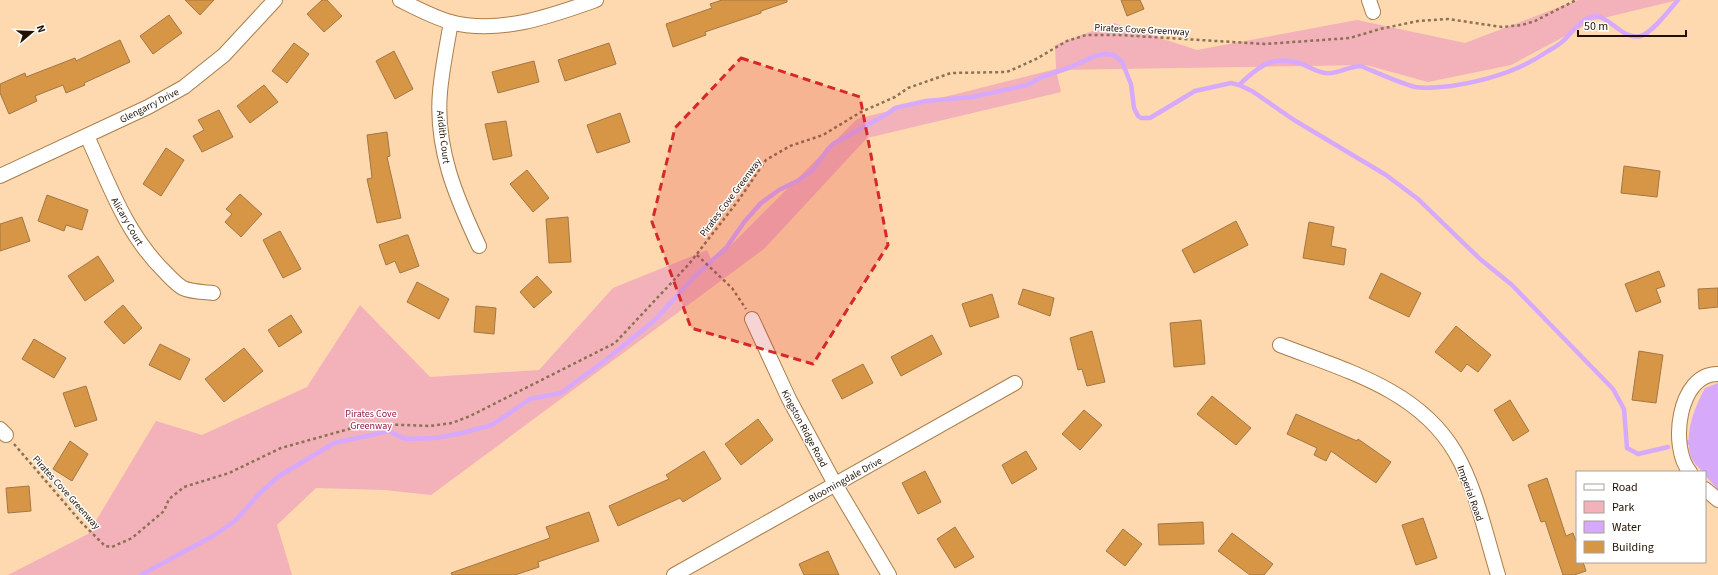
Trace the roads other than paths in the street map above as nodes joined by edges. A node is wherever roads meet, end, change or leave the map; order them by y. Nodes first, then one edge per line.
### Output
1 (276, 0) edge
2 (400, 0) edge
3 (596, 0) edge
4 (451, 22) junction
5 (87, 136) junction
6 (0, 176) edge
7 (479, 246) dead end
8 (213, 293) dead end
9 (752, 319) road end
10 (1280, 345) dead end
11 (1718, 374) edge
12 (1015, 383) dead end
13 (1689, 471) edge
14 (836, 484) junction
15 (1706, 490) edge
16 (1718, 500) edge
17 (674, 575) edge
18 (888, 575) edge
19 (1498, 575) edge

1 - 5 street, Glengarry Drive
2 - 4 street
3 - 4 street
4 - 7 street, Aridith Court
5 - 6 street, Glengarry Drive
5 - 8 street, Alicary Court
9 - 14 street, Kingston Ridge Road
10 - 19 street, Imperial Road
11 - 13 street
12 - 14 street, Bloomingdale Drive
14 - 17 street, Bloomingdale Drive
14 - 18 street, Kingston Ridge Road
15 - 16 street

